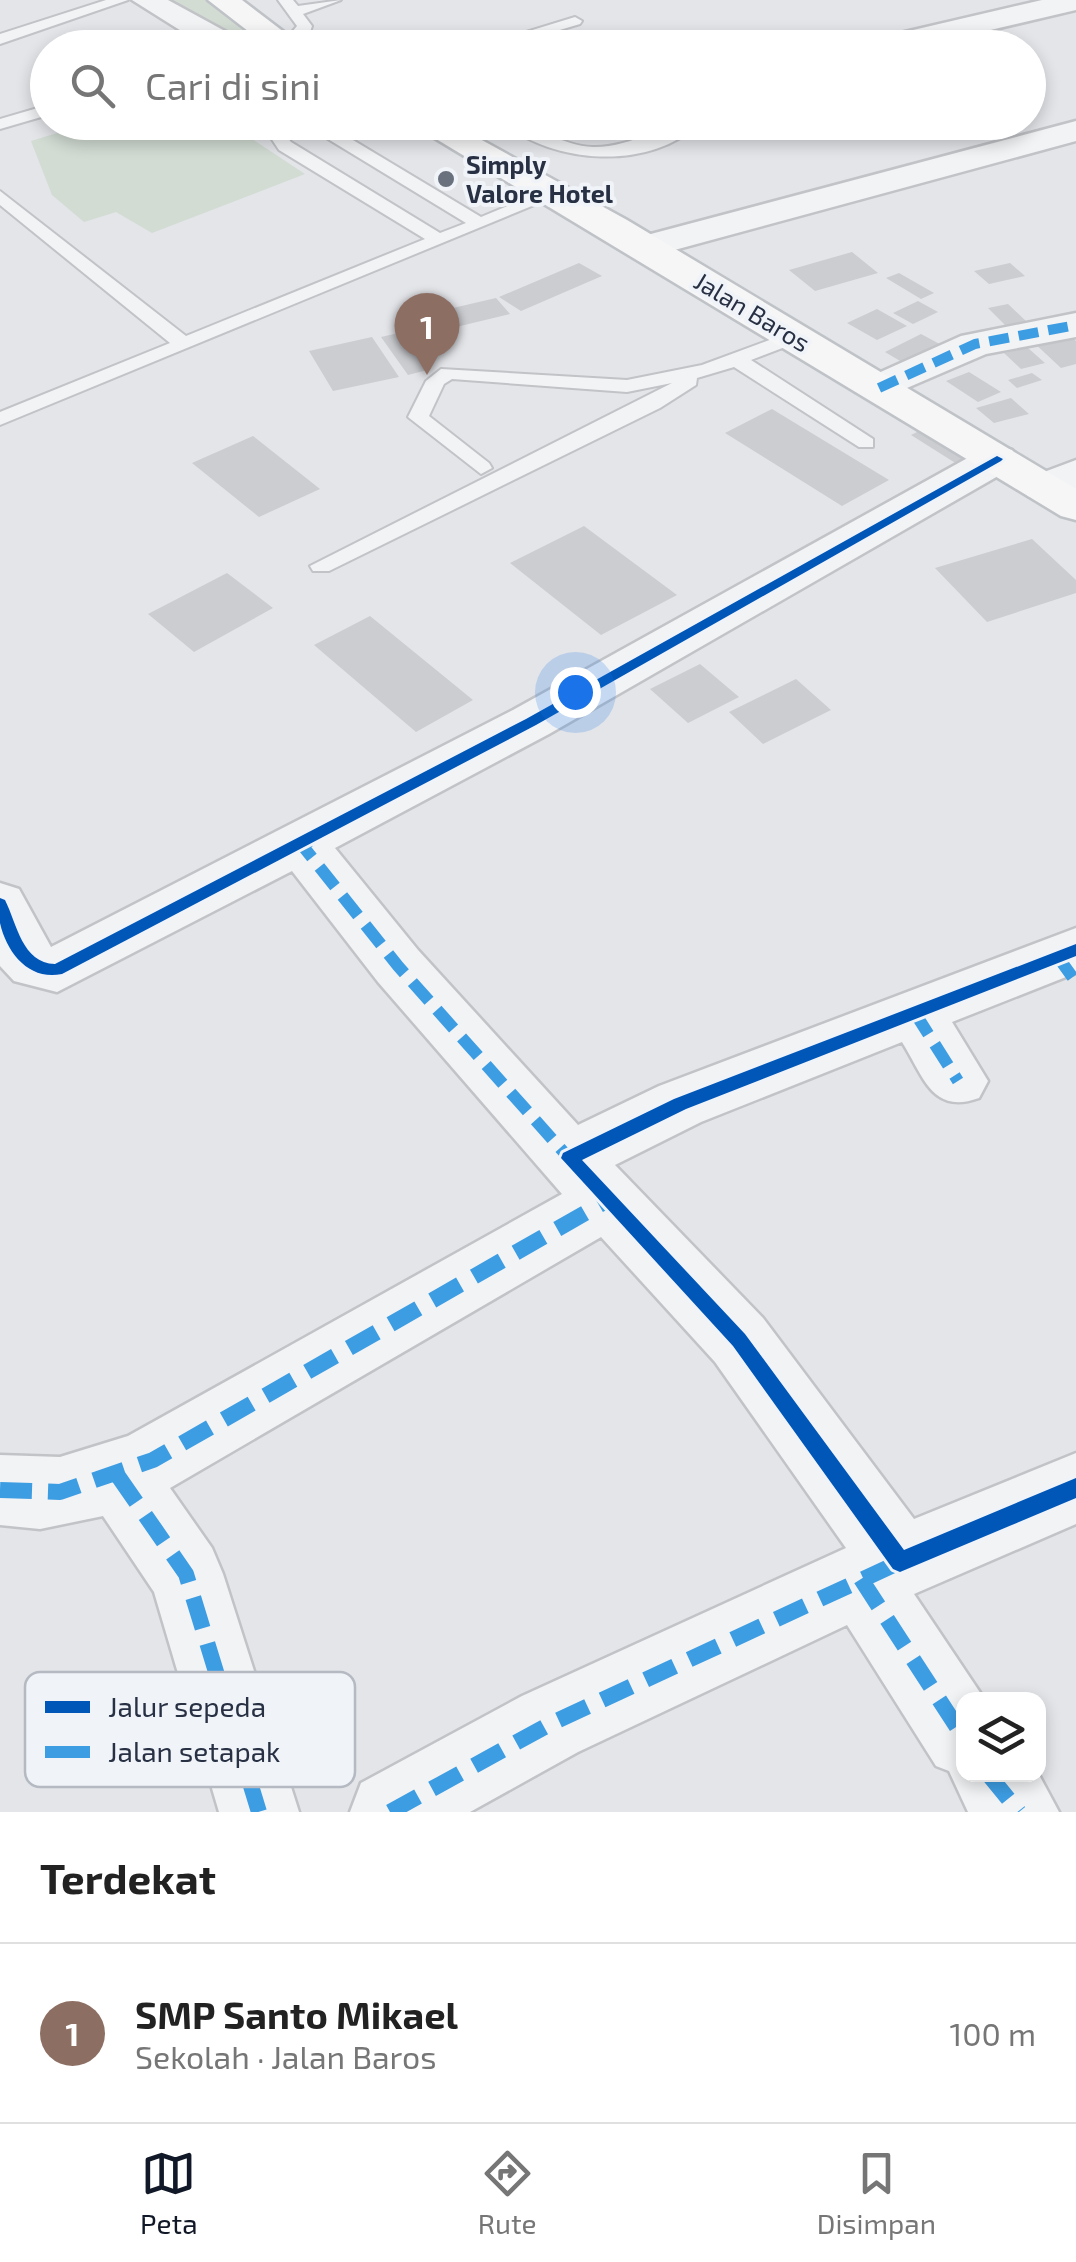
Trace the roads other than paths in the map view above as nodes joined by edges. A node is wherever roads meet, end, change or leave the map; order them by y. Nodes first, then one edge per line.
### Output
1 (121, 0) edge
2 (147, 0) edge
3 (223, 0) edge
4 (334, 0) edge
5 (1061, 2) edge
6 (292, 6) edge
7 (574, 21) dead end
8 (205, 30) edge
9 (264, 30) edge
10 (301, 30) edge
11 (543, 30) edge
12 (947, 30) edge
13 (0, 39) edge
14 (1076, 108) edge
15 (30, 115) edge
16 (1046, 116) edge
17 (0, 124) edge
18 (1076, 131) edge
19 (1046, 138) edge
20 (281, 140) edge
21 (341, 140) edge
22 (469, 140) edge
23 (549, 140) edge
24 (654, 140) edge
25 (962, 140) edge
26 (1037, 140) edge
27 (552, 194) junction
28 (0, 196) edge
29 (742, 209) junction
30 (479, 223) junction
31 (630, 238) junction
32 (438, 240) junction
33 (1076, 325) edge
34 (794, 337) junction
35 (183, 343) junction
36 (735, 360) junction
37 (708, 370) junction
38 (879, 388) junction
39 (0, 419) edge
40 (866, 443) dead end
41 (997, 459) junction
42 (482, 468) dead end
43 (1065, 489) edge
44 (320, 566) dead end
45 (302, 845) junction
46 (4, 924) edge
47 (1070, 963) edge
48 (914, 1013) junction
49 (958, 1081) dead end
50 (588, 1179) junction
51 (118, 1476) junction
52 (1076, 1488) edge
53 (0, 1490) edge
54 (880, 1571) junction
55 (216, 1672) edge
56 (956, 1722) edge
57 (995, 1782) edge
58 (251, 1787) edge
59 (259, 1812) edge
60 (390, 1812) edge
61 (1020, 1812) edge

1 - 13 lane
2 - 8 street
3 - 9 main road
4 - 6 lane
5 - 12 street
6 - 10 lane
7 - 11 lane
14 - 16 street
15 - 17 lane
18 - 19 street
20 - 32 lane
21 - 30 lane
22 - 27 main road, Jalan Baros
23 - 24 lane
25 - 29 street
26 - 29 street
27 - 30 lane
27 - 31 main road, Jalan Baros
28 - 35 lane
29 - 31 street
30 - 32 lane
31 - 34 main road, Jalan Baros
32 - 35 lane
33 - 38 street
34 - 36 lane
34 - 38 main road, Jalan Baros
35 - 39 lane
36 - 37 lane
36 - 40 lane
37 - 42 lane
37 - 44 lane
38 - 41 main road, Jalan Baros
41 - 43 main road, Jalan Baros
41 - 45 street
45 - 46 street
45 - 50 street
47 - 48 street
48 - 49 street
48 - 50 street
50 - 51 street
50 - 54 street
51 - 53 street
51 - 55 street
52 - 54 street
54 - 56 street
54 - 60 street
57 - 61 street
58 - 59 street

